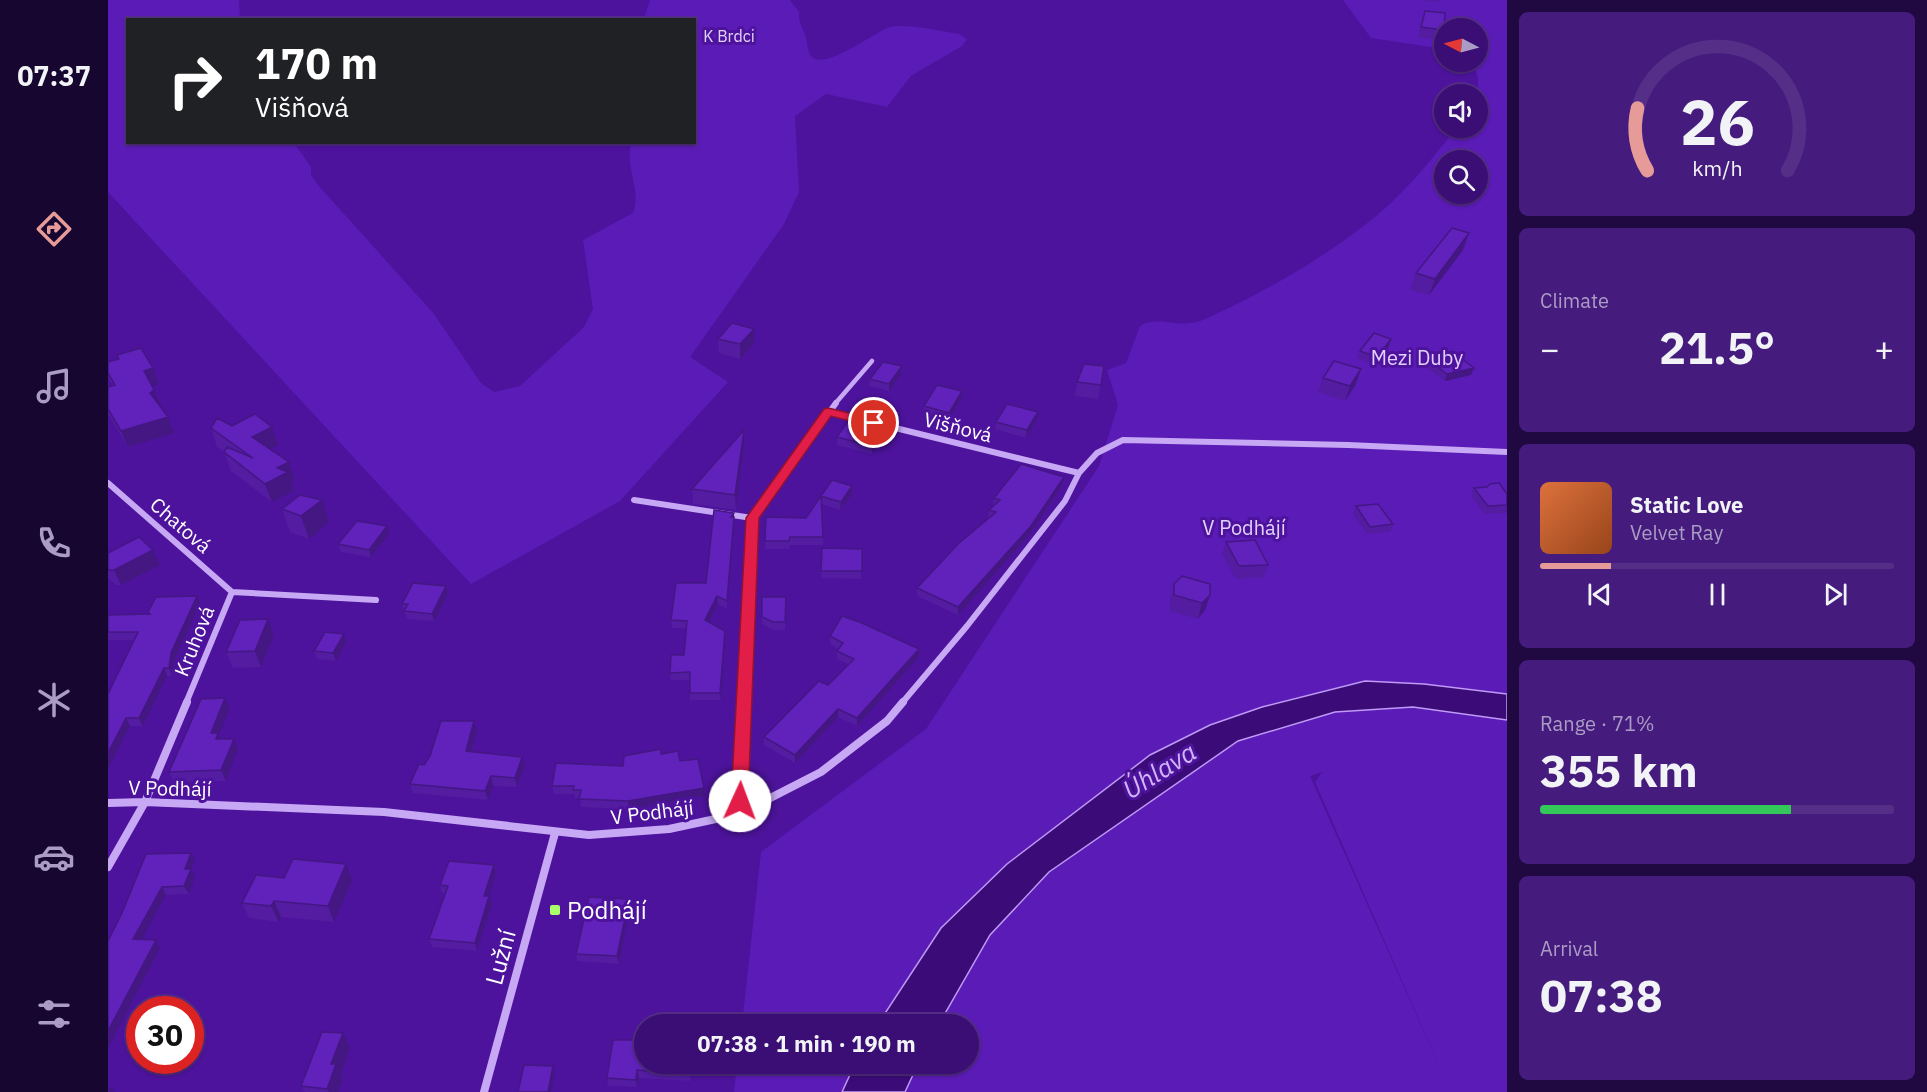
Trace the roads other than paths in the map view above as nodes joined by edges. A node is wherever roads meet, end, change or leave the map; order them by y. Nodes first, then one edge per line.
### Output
1 (872, 361) dead end
2 (828, 412) junction
3 (862, 420) edge
4 (874, 423) edge
5 (1507, 452) edge
6 (1079, 473) junction
7 (108, 483) edge
8 (634, 500) dead end
9 (752, 518) junction
10 (232, 592) junction
11 (376, 600) dead end
12 (145, 802) junction
13 (108, 803) edge
14 (739, 814) junction
15 (555, 833) junction
16 (108, 867) edge
17 (484, 1092) edge

1 - 2 street
2 - 3 street
2 - 9 street
4 - 6 street, Višňová
5 - 6 street, V Podhájí
6 - 14 street, V Podhájí
7 - 10 street, Chatová
8 - 9 street
9 - 14 street
10 - 11 street, Kruhová
10 - 12 street, Kruhová
12 - 13 street, V Podhájí
12 - 15 street, V Podhájí
12 - 16 street, Kruhová
14 - 15 street, V Podhájí
15 - 17 street, Lužní

